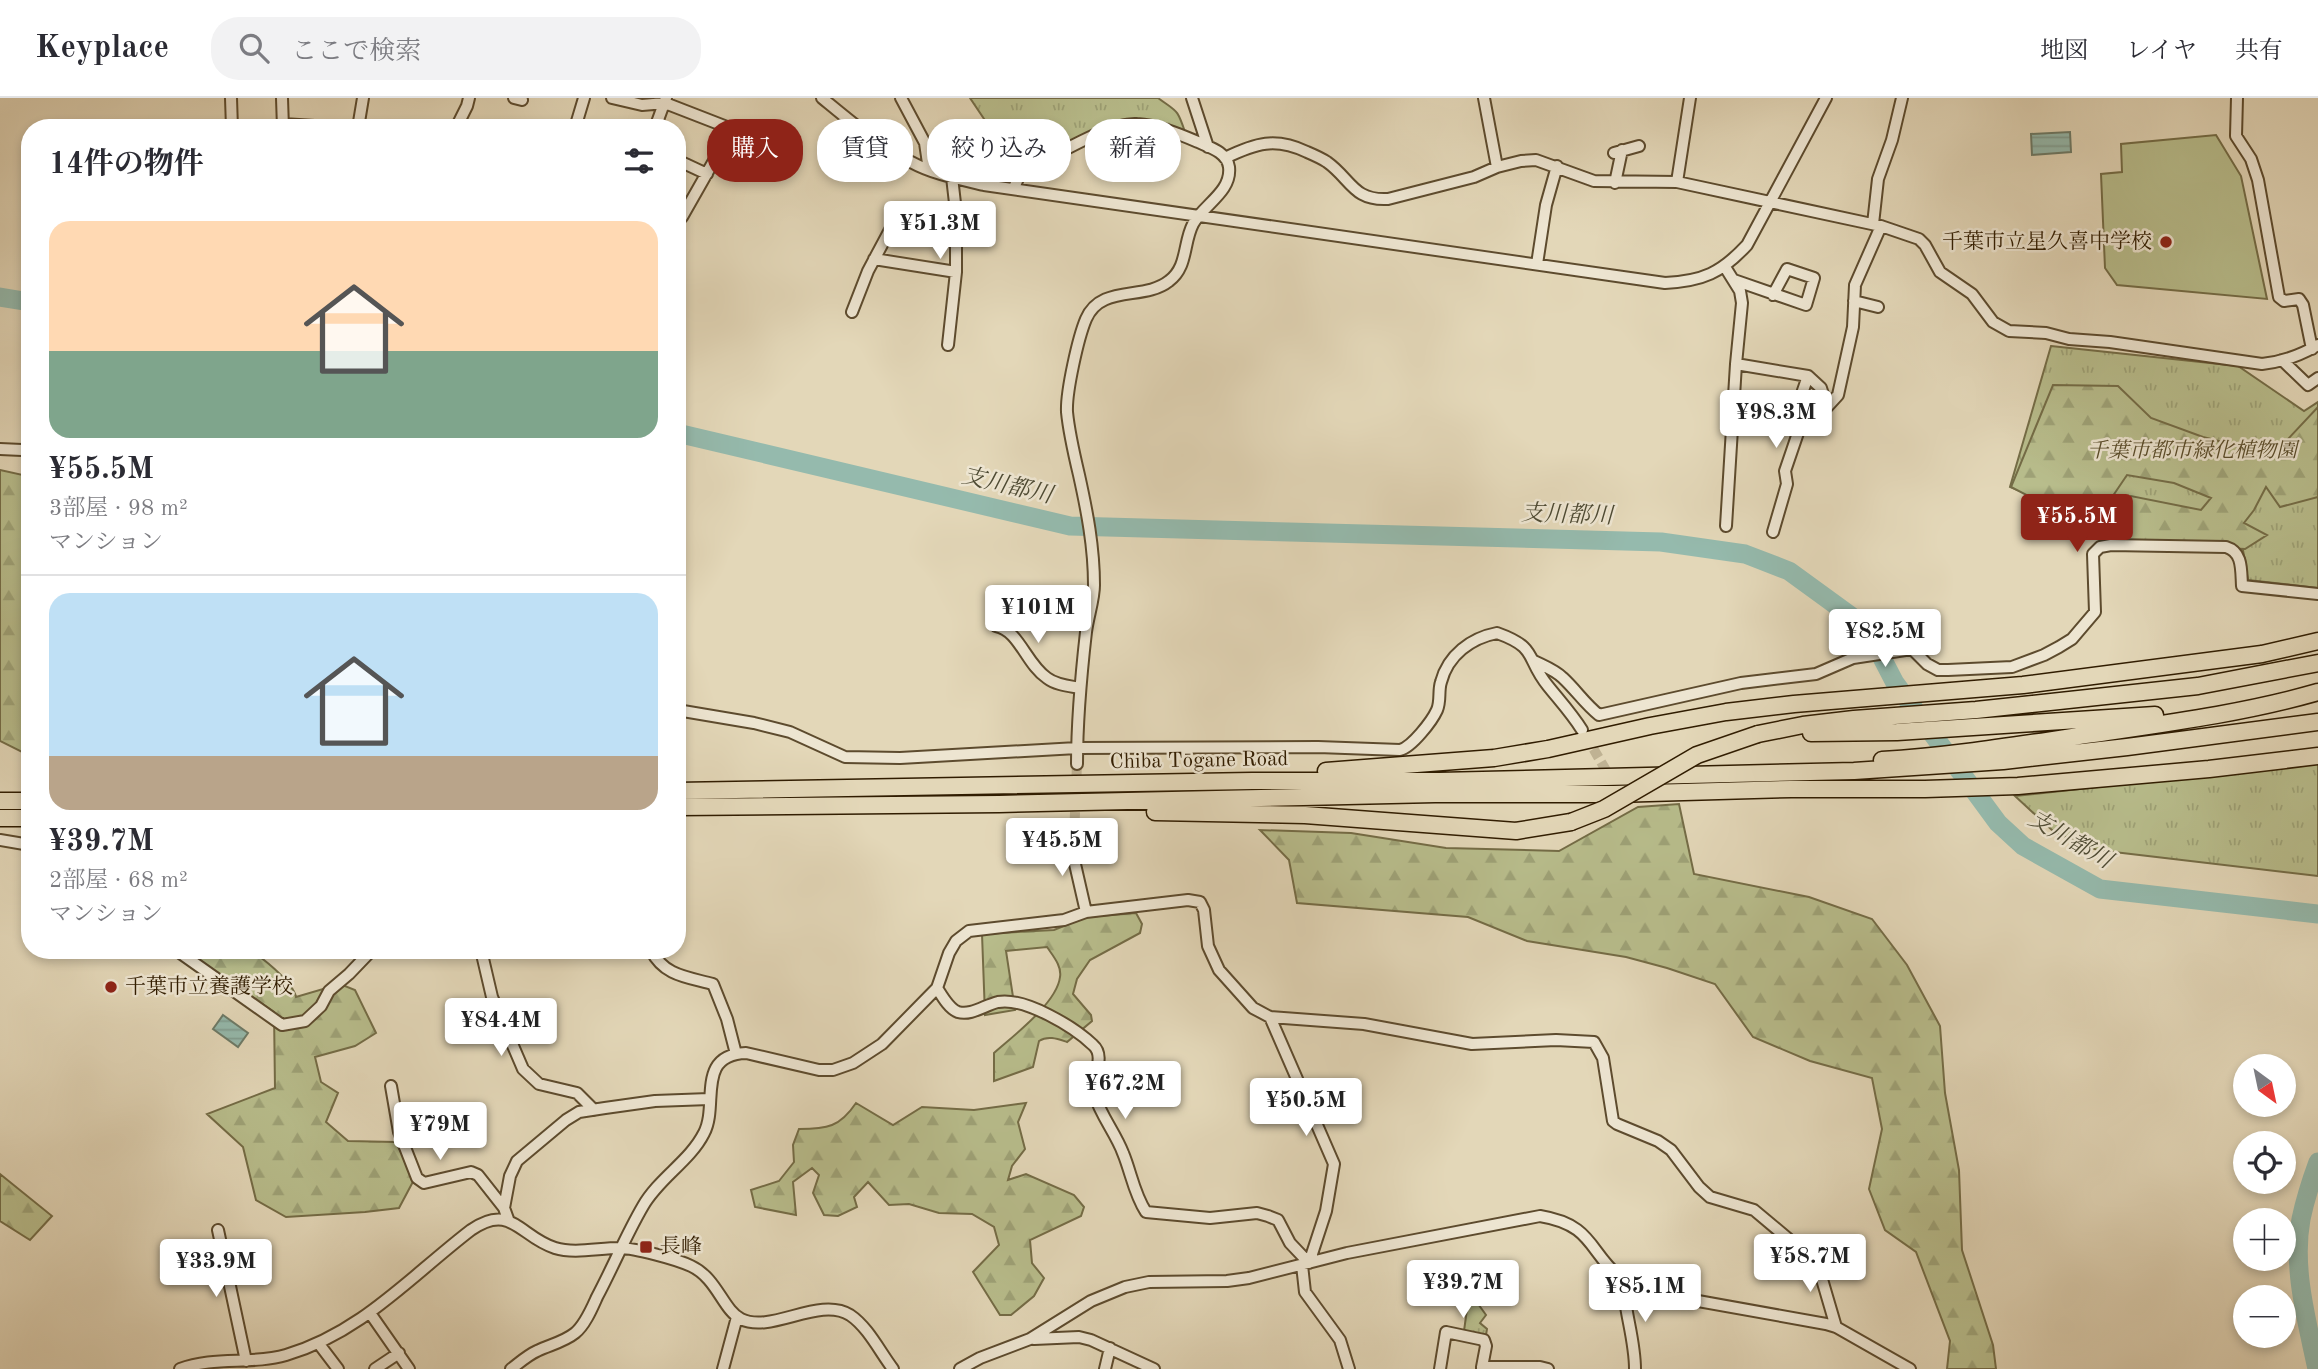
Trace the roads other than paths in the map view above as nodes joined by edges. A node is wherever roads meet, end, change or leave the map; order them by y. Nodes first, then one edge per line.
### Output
1 (231, 98) edge
2 (282, 98) edge
3 (363, 98) edge
4 (468, 98) edge
5 (584, 98) edge
6 (612, 98) edge
7 (822, 98) edge
8 (901, 98) edge
9 (1192, 98) edge
10 (1485, 98) edge
11 (1690, 98) edge
12 (1826, 98) edge
13 (1902, 98) edge
14 (2237, 98) edge
15 (666, 100) edge
16 (232, 119) edge
17 (283, 119) edge
18 (360, 119) edge
19 (460, 119) edge
20 (578, 119) edge
21 (659, 119) edge
22 (709, 119) edge
23 (1208, 146) junction
24 (1639, 146) dead end
25 (927, 156) edge
26 (1225, 158) junction
27 (686, 164) edge
28 (1557, 166) junction
29 (1497, 167) junction
30 (927, 169) edge
31 (707, 174) joint
32 (953, 182) edge
33 (972, 182) edge
34 (1677, 182) junction
35 (1615, 183) junction
36 (1014, 188) junction
37 (1771, 203) junction
38 (686, 210) edge
39 (956, 212) junction
40 (1200, 215) junction
41 (1877, 225) junction
42 (874, 259) junction
43 (1536, 264) junction
44 (1725, 267) junction
45 (956, 272) junction
46 (1734, 280) junction
47 (1773, 295) dead end
48 (1854, 301) junction
49 (1878, 307) dead end
50 (852, 312) dead end
51 (948, 345) dead end
52 (2315, 347) edge
53 (2282, 360) junction
54 (1736, 364) junction
55 (1808, 376) junction
56 (2318, 378) edge
57 (0, 450) edge
58 (21, 450) edge
59 (1726, 527) dead end
60 (1773, 533) dead end
61 (2318, 594) edge
62 (996, 626) dead end
63 (2318, 641) edge
64 (1534, 661) junction
65 (2318, 663) edge
66 (1080, 688) junction
67 (2318, 692) edge
68 (2318, 702) edge
69 (686, 712) edge
70 (2318, 722) edge
71 (1582, 730) tunnel mouth
72 (1758, 734) junction
73 (1077, 748) junction
74 (2318, 756) edge
75 (1909, 763) junction
76 (1077, 764) tunnel mouth
77 (1252, 781) junction
78 (686, 791) edge
79 (0, 801) edge
80 (21, 801) edge
81 (999, 804) junction
82 (686, 807) edge
83 (0, 818) edge
84 (21, 818) edge
85 (1074, 837) tunnel mouth
86 (0, 840) edge
87 (21, 844) edge
88 (1086, 912) junction
89 (189, 959) edge
90 (363, 959) edge
91 (483, 959) edge
92 (656, 959) edge
93 (937, 988) junction
94 (1270, 1017) junction
95 (736, 1054) junction
96 (391, 1086) dead end
97 (709, 1099) junction
98 (594, 1110) junction
99 (506, 1214) junction
100 (218, 1230) dead end
101 (622, 1248) junction
102 (1305, 1264) junction
103 (1623, 1280) junction
104 (370, 1313) junction
105 (737, 1317) junction
106 (1836, 1327) junction
107 (1030, 1339) junction
108 (319, 1343) junction
109 (1110, 1348) junction
110 (399, 1353) junction
111 (246, 1361) junction
112 (1482, 1368) edge
113 (180, 1369) edge
114 (338, 1369) edge
115 (375, 1369) edge
116 (410, 1369) edge
117 (510, 1369) edge
118 (723, 1369) edge
119 (893, 1369) edge
120 (960, 1369) edge
121 (1105, 1369) edge
122 (1154, 1369) edge
123 (1349, 1369) edge
124 (1440, 1369) edge
125 (1548, 1369) edge
126 (1635, 1369) edge
127 (1910, 1369) edge

1 - 16 street
2 - 17 street
3 - 18 street
4 - 19 street
5 - 20 street
6 - 15 street
7 - 30 street
8 - 25 street
9 - 23 street
10 - 29 street
11 - 34 street
12 - 37 street
13 - 41 street
14 - 52 street
15 - 21 street
15 - 22 street
23 - 26 street
23 - 36 street
24 - 35 street
26 - 29 street
26 - 40 street
27 - 31 street
28 - 29 street
28 - 35 street
28 - 43 street
31 - 38 street
32 - 39 street
33 - 36 street
34 - 35 street
34 - 37 street
36 - 40 street
37 - 41 street
37 - 44 street
39 - 42 street
39 - 45 street
40 - 43 street
40 - 66 street
41 - 48 street
41 - 53 street
42 - 45 street
42 - 50 street
43 - 44 street
44 - 46 street
45 - 51 street
46 - 47 street
46 - 54 street
48 - 49 street
48 - 55 street
52 - 53 street
53 - 56 street
54 - 55 street
54 - 59 street
55 - 60 street
57 - 58 street
61 - 64 street
62 - 66 street
63 - 77 highway
64 - 71 street
64 - 73 street
65 - 72 highway
66 - 73 street
67 - 75 highway
68 - 72 highway
69 - 73 street
70 - 75 highway
72 - 81 highway, bridge
73 - 76 street
74 - 81 highway
75 - 77 highway, Chiba Tōgane Road
77 - 78 highway, Chiba Tōgane Road
79 - 80 highway
81 - 82 highway
83 - 84 highway
85 - 88 street
86 - 87 street
88 - 93 street
88 - 94 street
89 - 90 street
91 - 98 street
92 - 95 street
93 - 95 street
93 - 102 street
94 - 102 street
94 - 106 street
95 - 97 street
96 - 99 street
97 - 98 street
97 - 101 street
98 - 99 street
99 - 101 street
99 - 104 street
100 - 111 street
101 - 105 street
101 - 117 street
102 - 103 street
102 - 107 street
102 - 123 street
103 - 106 street
103 - 126 street
104 - 108 street
104 - 110 street
105 - 118 street
105 - 119 street
106 - 127 street
107 - 109 street
107 - 120 street
108 - 111 street
108 - 114 street
109 - 121 street
109 - 122 street
110 - 115 street
110 - 116 street
111 - 113 street
112 - 124 street
112 - 125 street

